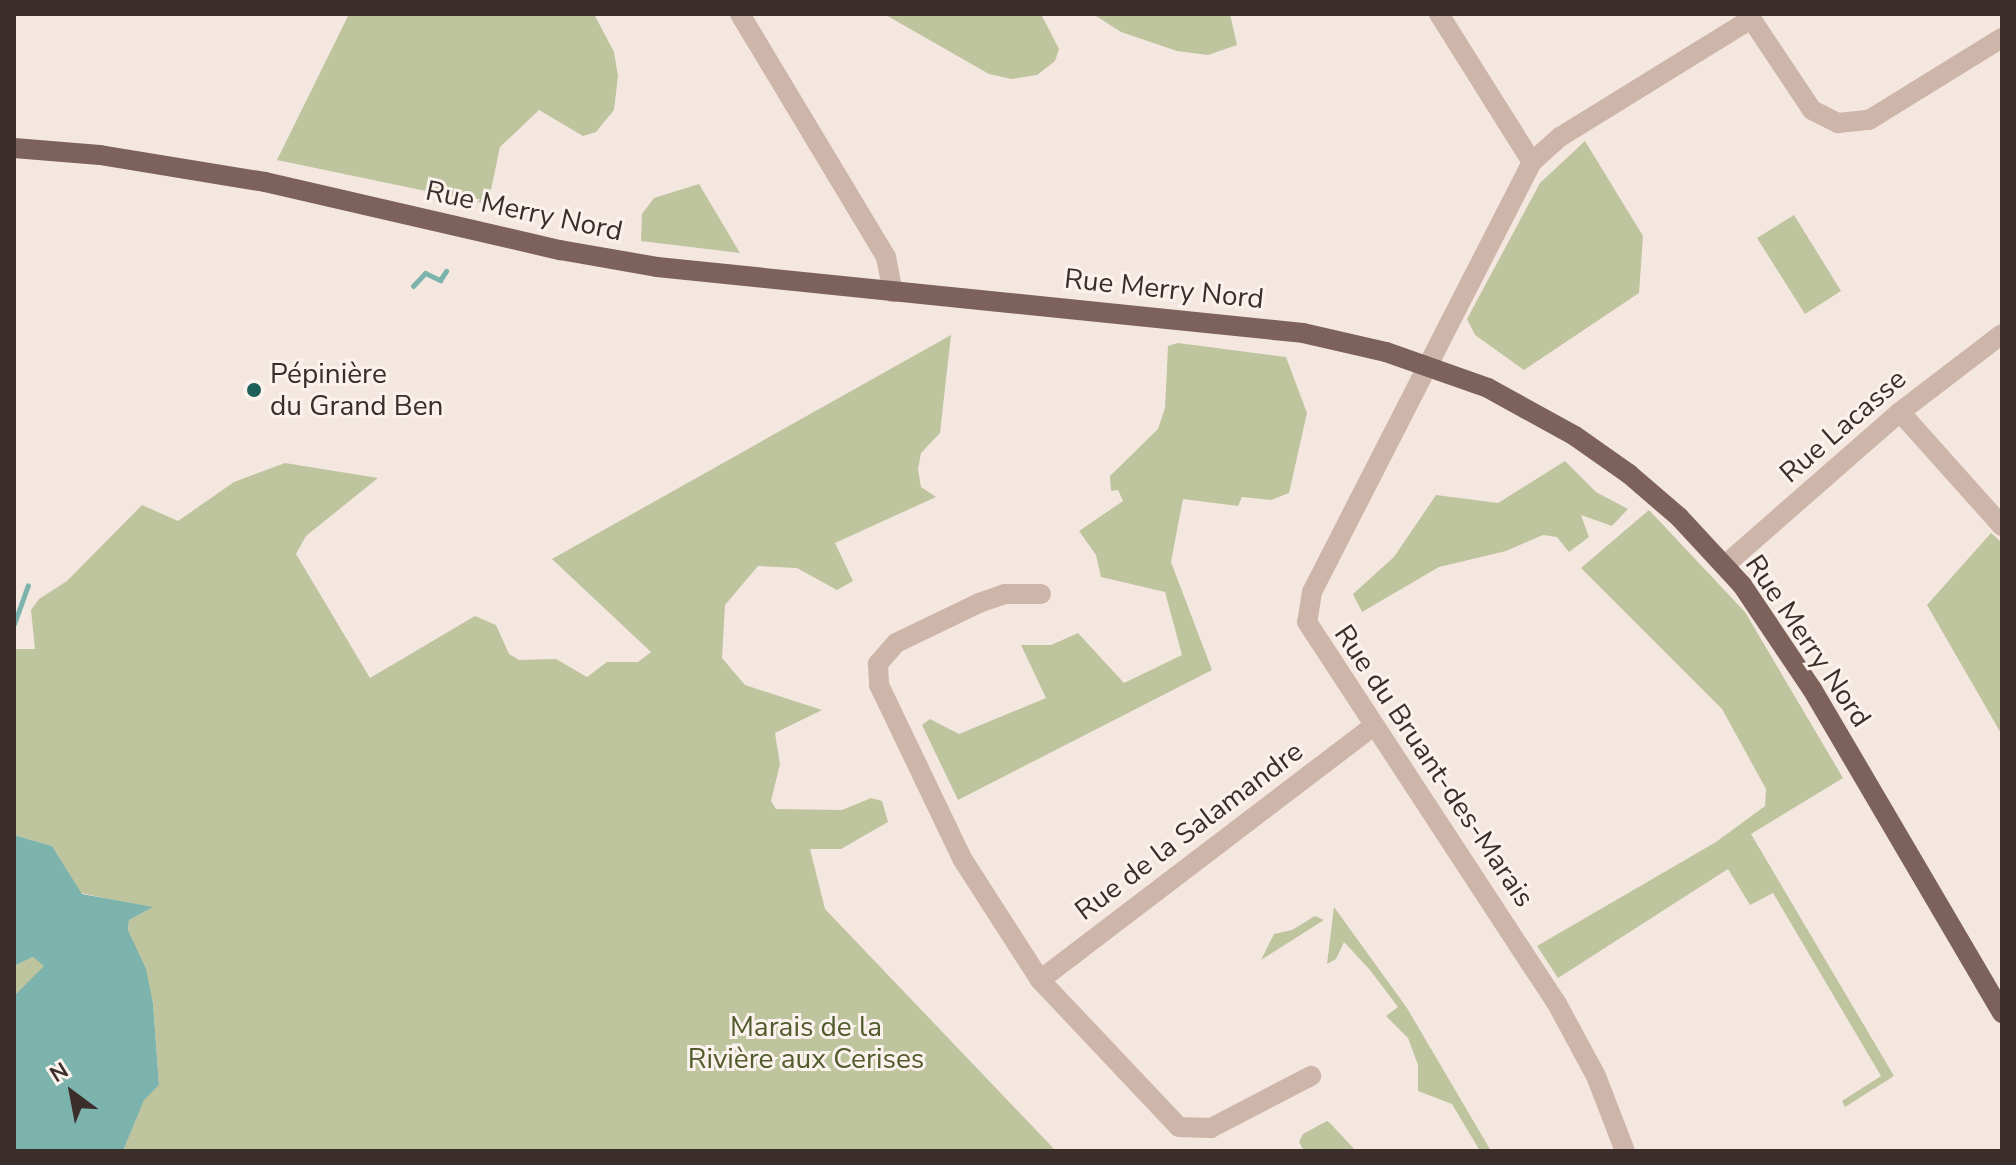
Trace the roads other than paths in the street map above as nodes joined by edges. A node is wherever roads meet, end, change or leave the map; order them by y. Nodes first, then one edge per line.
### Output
1 (740, 14) edge
2 (1439, 14) edge
3 (1749, 16) edge
4 (2002, 38) edge
5 (14, 148) edge
6 (1532, 162) junction
7 (893, 292) junction
8 (2002, 334) edge
9 (1427, 364) junction
10 (1900, 412) junction
11 (2002, 526) edge
12 (1725, 565) junction
13 (1041, 594) dead end
14 (1373, 726) junction
15 (1040, 980) junction
16 (2002, 1013) edge
17 (1311, 1076) dead end
18 (1625, 1151) edge

1 - 7 street
2 - 6 street
3 - 4 street
3 - 6 street
5 - 7 main road, Rue Merry Nord
6 - 9 street, Rue du Bruant-des-Marais
7 - 9 main road, Rue Merry Nord
8 - 10 street, Rue Lacasse
9 - 12 main road, Rue Merry Nord
9 - 14 street, Rue du Bruant-des-Marais
10 - 11 street
10 - 12 street, Rue Lacasse
12 - 16 main road, Rue Merry Nord
13 - 15 street
14 - 15 street, Rue de la Salamandre
14 - 18 street, Rue du Bruant-des-Marais
15 - 17 street

